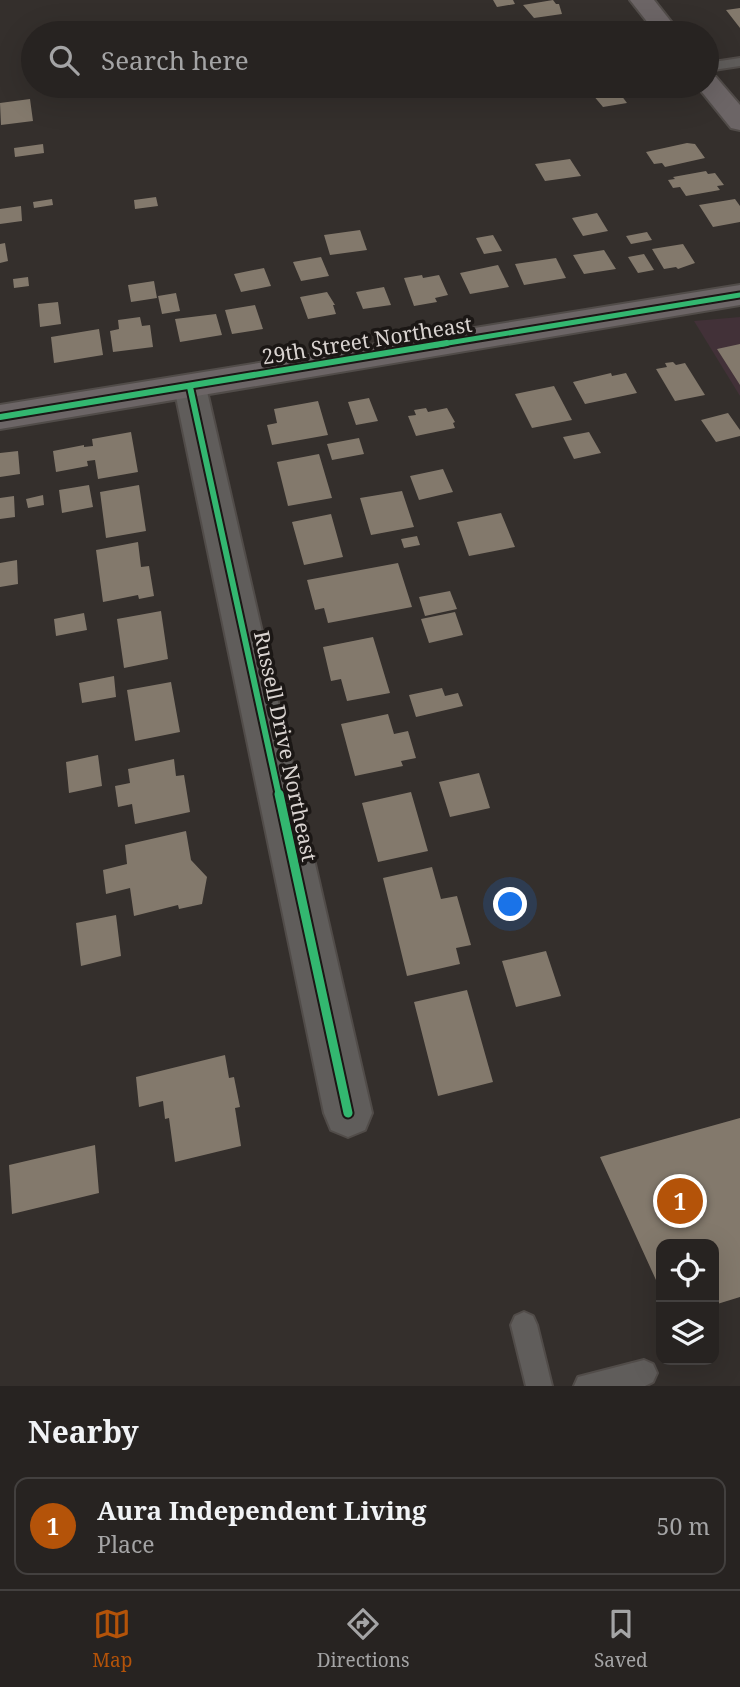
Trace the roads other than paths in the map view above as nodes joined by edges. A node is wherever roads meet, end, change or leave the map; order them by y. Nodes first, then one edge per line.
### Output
1 (642, 0) edge
2 (659, 21) edge
3 (740, 62) edge
4 (719, 65) edge
5 (719, 97) edge
6 (740, 122) edge
7 (740, 295) edge
8 (190, 387) junction
9 (0, 417) edge
10 (348, 1113) dead end
11 (524, 1325) dead end
12 (644, 1373) dead end
13 (539, 1386) edge
14 (587, 1386) edge

1 - 2 main road
3 - 4 lane
5 - 6 main road
7 - 8 main road, 29th Street Northeast
8 - 9 main road, 29th Street Northeast
8 - 10 street, Russell Drive Northeast
11 - 13 lane
12 - 14 lane

